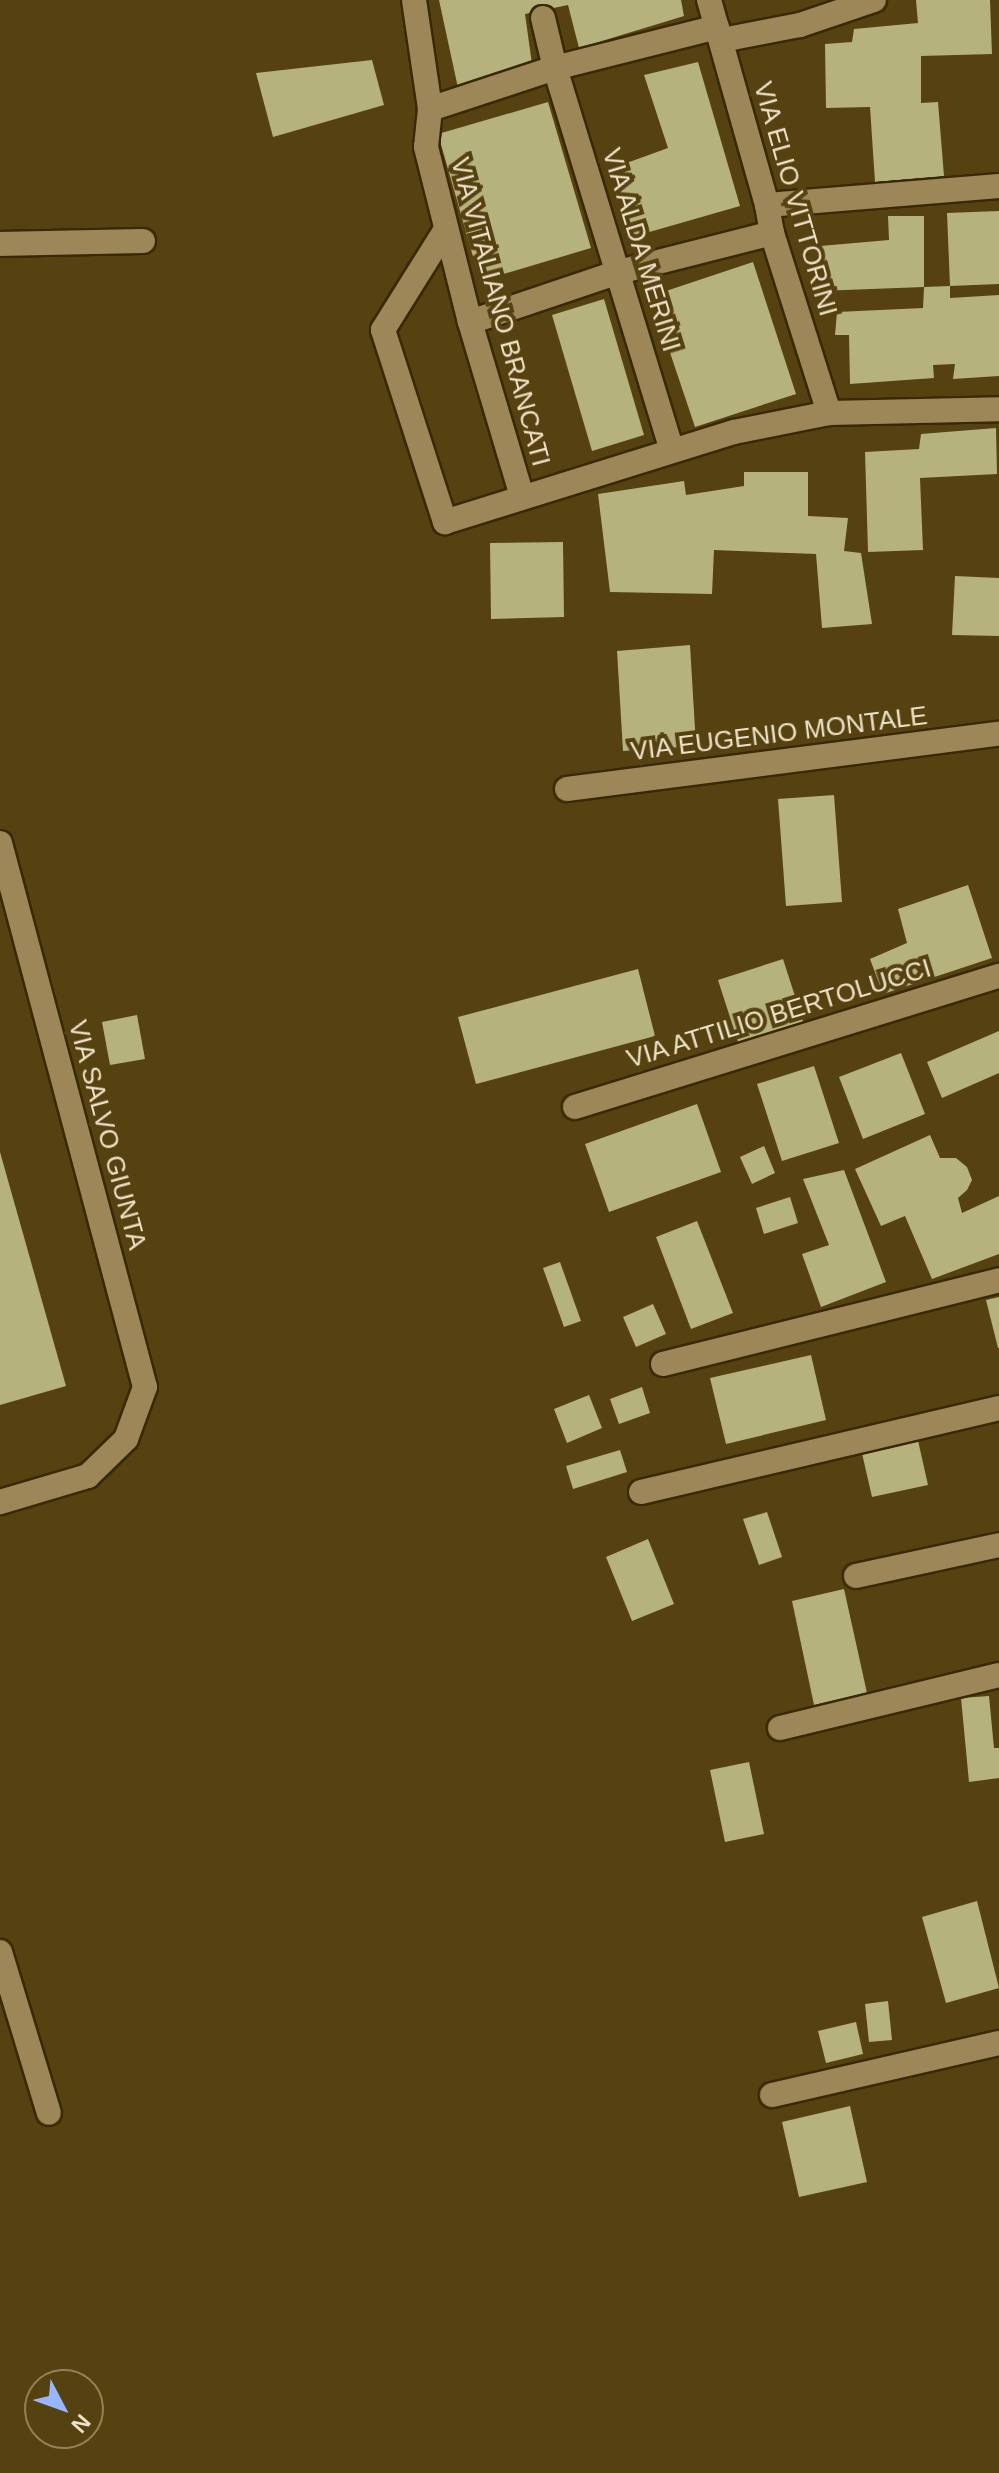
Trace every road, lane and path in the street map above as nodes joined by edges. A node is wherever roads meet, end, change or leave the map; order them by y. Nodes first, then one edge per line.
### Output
1 (414, 0) edge
2 (709, 0) edge
3 (874, 0) edge
4 (543, 18) dead end
5 (720, 34) junction
6 (555, 68) junction
7 (430, 109) junction
8 (999, 186) edge
9 (767, 205) junction
10 (446, 229) junction
11 (772, 233) junction
12 (143, 241) dead end
13 (0, 244) edge
14 (619, 272) junction
15 (470, 322) junction
16 (999, 409) edge
17 (829, 413) junction
18 (672, 450) junction
19 (522, 496) junction
20 (999, 734) edge
21 (567, 789) dead end
22 (0, 843) edge
23 (999, 976) edge
24 (575, 1107) dead end
25 (999, 1280) edge
26 (663, 1364) dead end
27 (999, 1408) edge
28 (641, 1492) dead end
29 (0, 1502) edge
30 (999, 1545) edge
31 (856, 1576) dead end
32 (999, 1675) edge
33 (780, 1728) dead end
34 (0, 1952) edge
35 (999, 2043) edge
36 (772, 2095) dead end
37 (49, 2113) dead end

1 - 7 street, VIA VITALIANO BRANCATI
2 - 5 street, VIA ELIO VITTORINI
3 - 5 street
4 - 6 street, VIA ALDA MERINI
5 - 6 street
5 - 9 street, VIA ELIO VITTORINI
6 - 7 street
6 - 14 street, VIA ALDA MERINI
7 - 10 street, VIA VITALIANO BRANCATI
8 - 9 street
9 - 11 street, VIA ELIO VITTORINI
10 - 15 street, VIA VITALIANO BRANCATI
10 - 19 street
11 - 14 street
11 - 17 street, VIA ELIO VITTORINI
12 - 13 street
14 - 15 street
14 - 18 street, VIA ALDA MERINI
15 - 19 street, VIA VITALIANO BRANCATI
16 - 17 street
17 - 18 street
18 - 19 street
20 - 21 street, VIA EUGENIO MONTALE
22 - 29 street, VIA SALVO GIUNTA
23 - 24 street, VIA ATTILIO BERTOLUCCI
25 - 26 street
27 - 28 street
30 - 31 street
32 - 33 street
34 - 37 street
35 - 36 street

